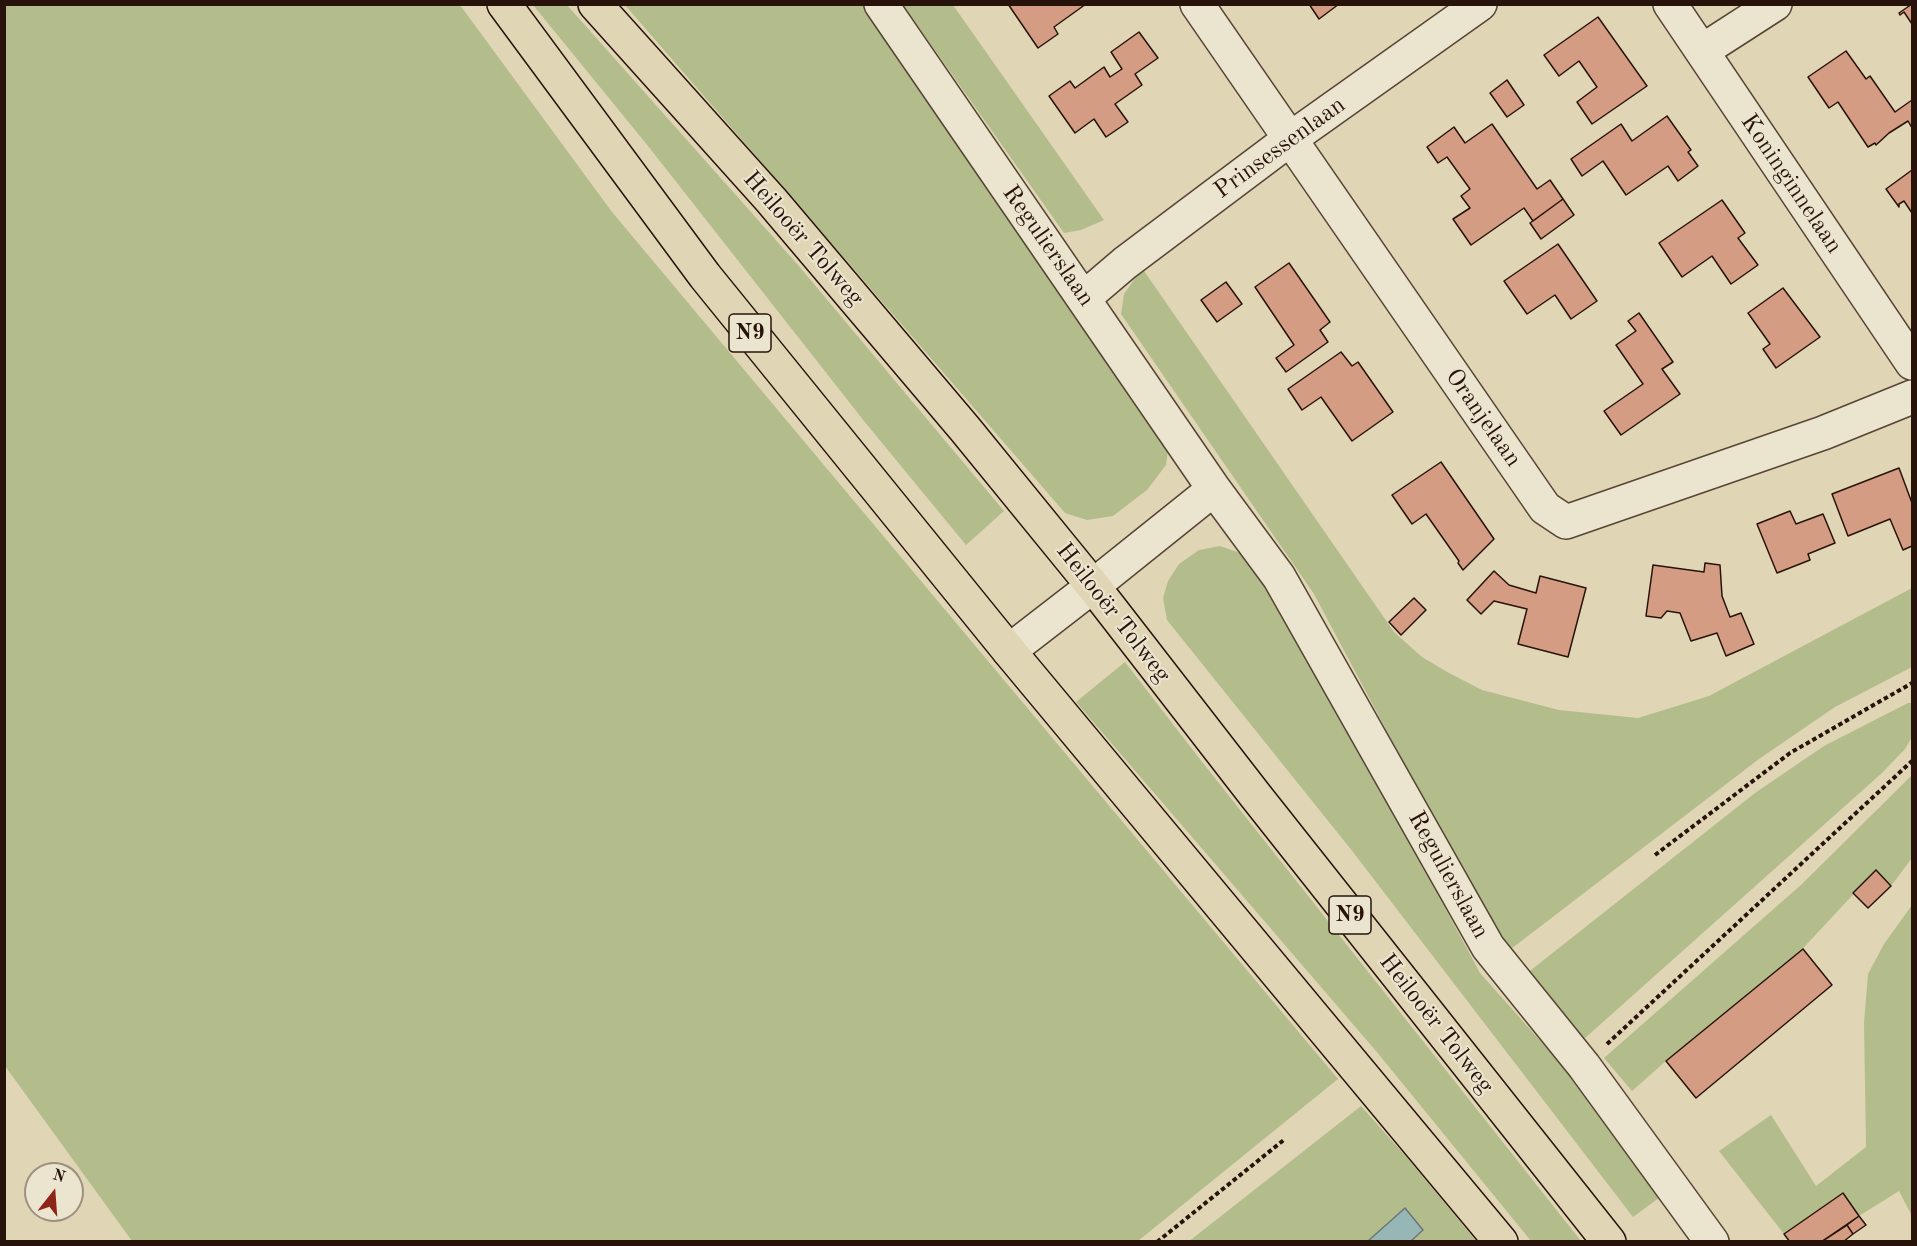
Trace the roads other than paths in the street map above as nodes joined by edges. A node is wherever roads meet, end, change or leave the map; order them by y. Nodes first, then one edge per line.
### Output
1 (504, 4) edge
2 (595, 4) edge
3 (881, 4) edge
4 (1197, 4) edge
5 (1480, 4) edge
6 (1670, 4) edge
7 (1775, 4) edge
8 (1702, 51) junction
9 (1290, 139) junction
10 (1084, 298) junction
11 (1912, 363) edge
12 (1912, 397) edge
13 (1214, 489) junction
14 (1093, 586) junction
15 (1009, 651) junction
16 (1501, 1242) edge
17 (1609, 1242) edge
18 (1712, 1242) edge

1 - 15 highway, N9
2 - 14 highway, Heilooër Tolweg / N9
3 - 10 street, Regulierslaan
4 - 9 street, Oranjelaan
5 - 9 street, Prinsessenlaan
6 - 8 street, Koninginnelaan
7 - 8 street
8 - 11 street, Koninginnelaan
9 - 10 street, Prinsessenlaan
9 - 12 street, Oranjelaan
10 - 13 street, Regulierslaan
13 - 14 street
13 - 18 street, Regulierslaan
14 - 15 street
14 - 17 highway, Heilooër Tolweg / N9
15 - 16 highway, N9

